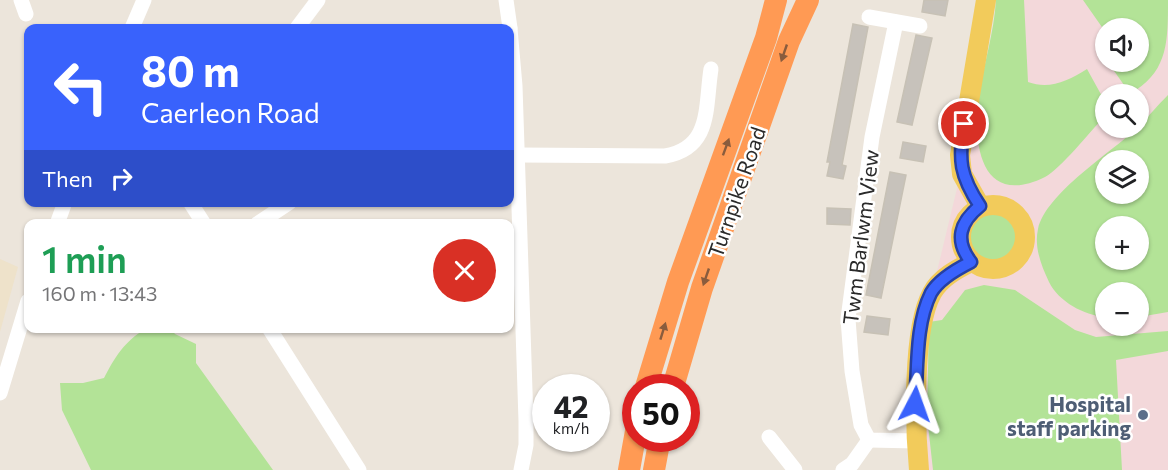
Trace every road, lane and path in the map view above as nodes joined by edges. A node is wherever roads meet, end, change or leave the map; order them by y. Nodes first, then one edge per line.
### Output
1 (144, 0) edge
2 (318, 0) edge
3 (506, 0) edge
4 (776, 0) edge
5 (808, 0) edge
6 (986, 0) edge
7 (869, 16) dead end
8 (896, 22) junction
9 (134, 24) edge
10 (300, 24) edge
11 (509, 24) edge
12 (920, 26) dead end
13 (711, 69) dead end
14 (514, 110) edge
15 (518, 155) junction
16 (980, 206) junction
17 (282, 207) edge
18 (264, 219) edge
19 (971, 262) junction
20 (516, 305) edge
21 (24, 315) edge
22 (272, 333) edge
23 (650, 374) edge
24 (677, 374) edge
25 (0, 393) edge
26 (769, 437) dead end
27 (869, 440) junction
28 (916, 441) junction
29 (632, 452) edge
30 (657, 452) edge
31 (359, 470) edge
32 (521, 470) edge
33 (629, 470) edge
34 (654, 470) edge
35 (795, 470) edge
36 (843, 470) edge
37 (919, 470) edge

1 - 9 street
2 - 10 street
3 - 11 street
23 -> 4 highway, Turnpike Road
5 -> 24 highway, Turnpike Road
6 - 16 main road
7 - 8 street
8 - 12 street
8 - 27 street, Twm Barlwm View
13 - 15 street
14 - 15 street
15 - 20 street
16 - 19 main road
16 - 19 main road
17 - 18 street
19 - 28 main road
20 - 32 street
21 - 25 street
22 - 31 street
26 - 35 street
27 - 28 street
27 - 36 street
28 - 37 main road
29 - 33 highway
30 - 34 highway

